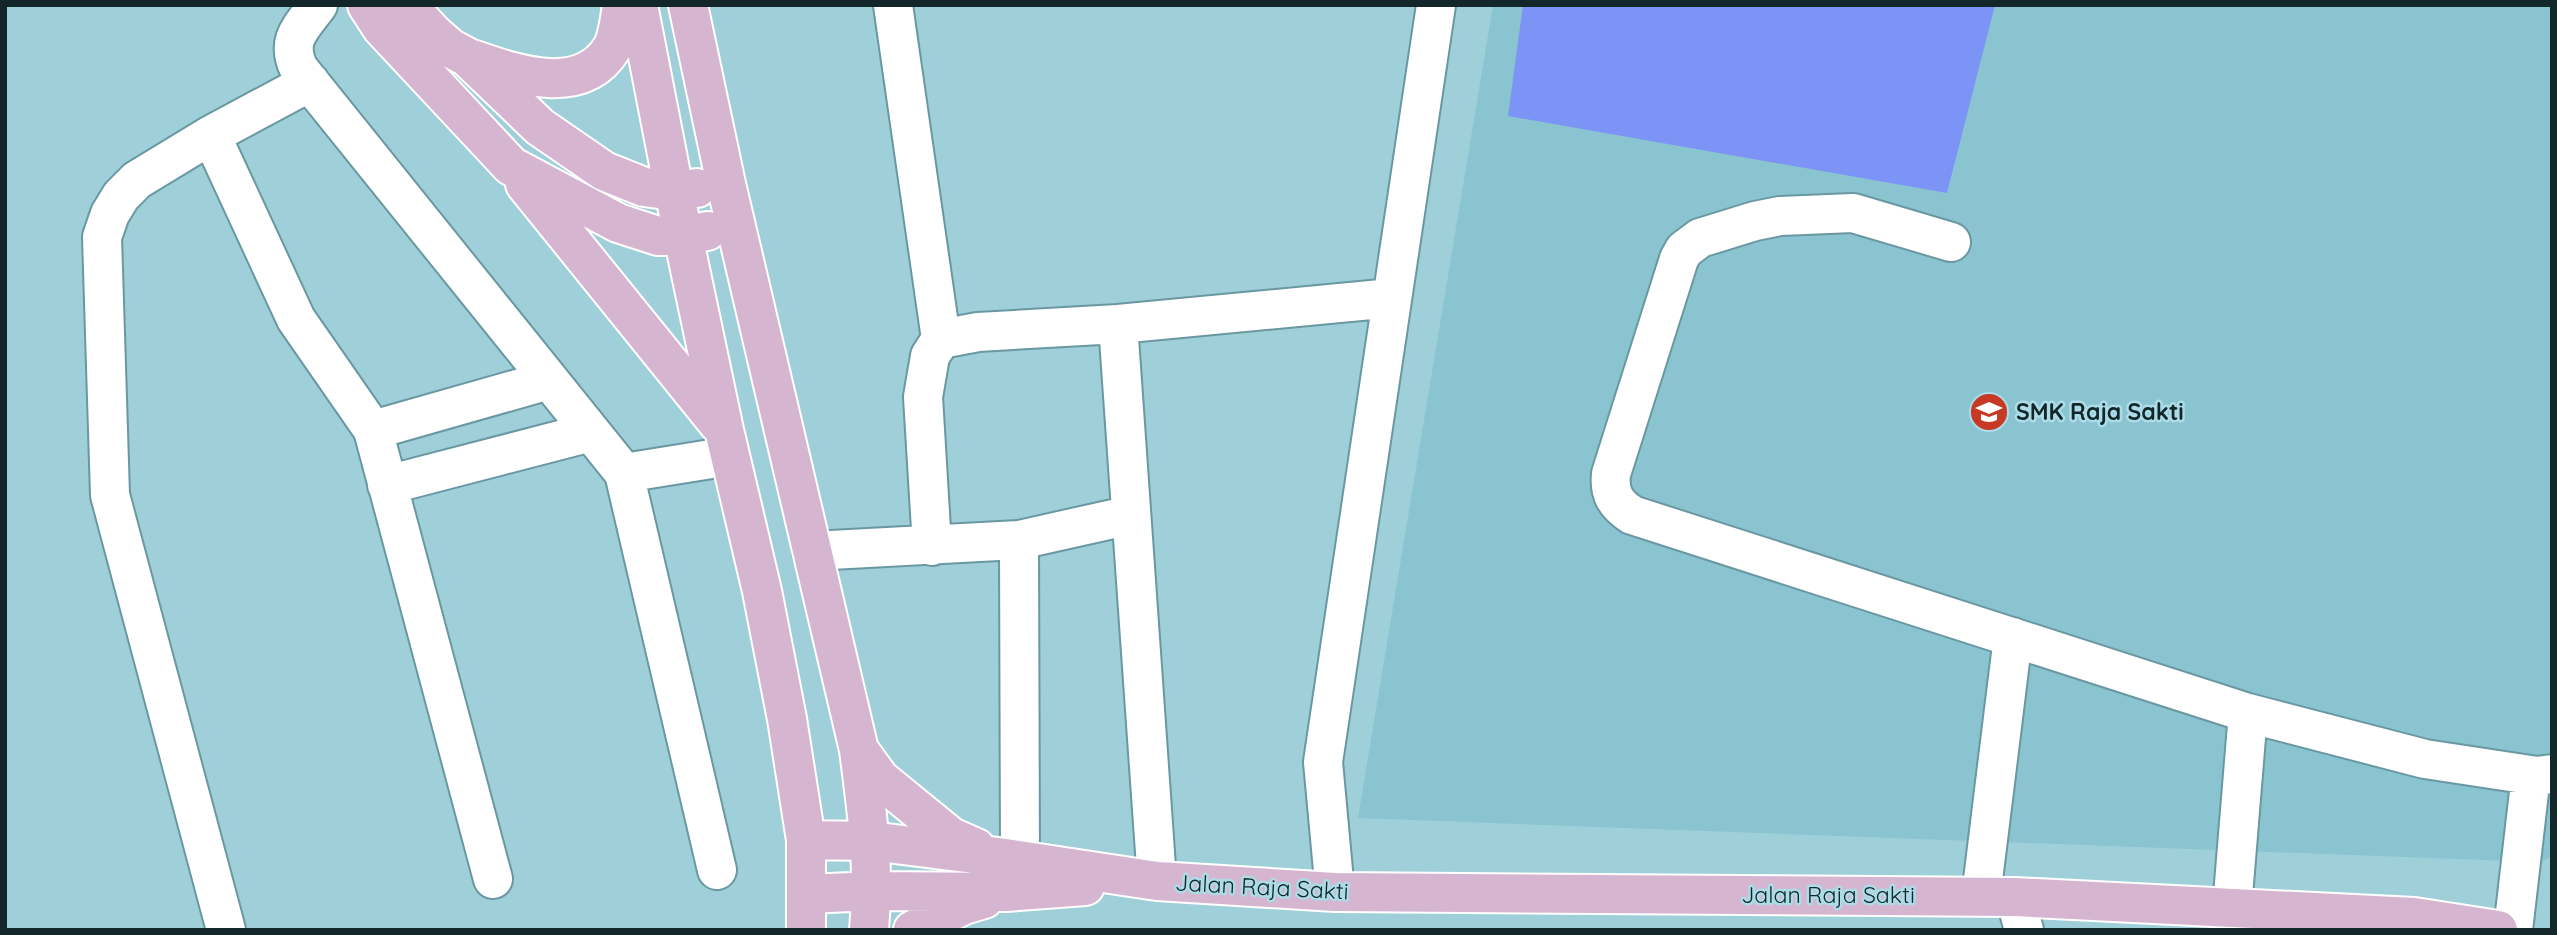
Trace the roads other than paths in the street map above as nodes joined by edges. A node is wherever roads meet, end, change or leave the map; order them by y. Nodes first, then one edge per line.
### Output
1 (318, 5) edge
2 (367, 5) edge
3 (407, 5) edge
4 (622, 5) edge
5 (638, 5) edge
6 (688, 5) edge
7 (893, 5) edge
8 (1436, 5) edge
9 (467, 57) junction
10 (310, 82) junction
11 (211, 135) junction
12 (511, 166) junction
13 (726, 184) junction
14 (674, 191) junction
15 (736, 225) junction
16 (683, 236) junction
17 (1951, 242) dead end
18 (1392, 298) junction
19 (1118, 324) junction
20 (941, 339) junction
21 (549, 380) junction
22 (373, 430) junction
23 (591, 432) junction
24 (727, 443) junction
25 (624, 473) junction
26 (387, 485) junction
27 (1132, 515) junction
28 (1019, 540) junction
29 (932, 546) junction
30 (812, 551) junction
31 (2013, 637) junction
32 (2248, 713) junction
33 (859, 750) junction
34 (2541, 774) edge
35 (806, 840) junction
36 (872, 841) junction
37 (716, 870) dead end
38 (1008, 870) junction
39 (493, 879) dead end
40 (1157, 881) junction
41 (873, 891) junction
42 (1335, 892) junction
43 (2006, 908) edge
44 (2232, 908) junction
45 (807, 912) edge
46 (226, 930) edge
47 (869, 930) edge
48 (913, 930) edge
49 (2498, 930) edge
50 (2513, 930) edge

1 - 10 street
2 - 12 main road
3 - 9 main road
4 - 9 main road
5 - 14 main road
6 - 13 main road
7 - 20 street
8 - 18 street
9 - 14 main road
10 - 11 street
10 - 21 street
11 - 22 street
11 - 46 street
12 - 16 main road
12 - 24 main road
13 - 14 main road
13 - 15 main road
14 - 16 main road
15 - 16 main road
15 - 30 main road
16 - 24 main road
17 - 31 street
18 - 19 street
18 - 42 street
19 - 20 street
19 - 27 street
20 - 29 street
21 - 22 street
21 - 23 street
22 - 26 street
23 - 25 street
23 - 26 street
24 - 25 street
24 - 35 main road
25 - 37 street
26 - 39 street
27 - 28 street
27 - 40 street
28 - 29 street
28 - 38 street
29 - 30 street
30 - 33 main road
31 - 32 street
31 - 43 street
32 - 34 street
32 - 44 street
33 - 36 main road
33 - 38 main road
34 - 50 street
35 - 36 main road, Jalan Raja Sakti
35 - 45 main road
36 - 38 main road, Jalan Raja Sakti
36 - 41 main road
38 - 40 main road, Jalan Raja Sakti
38 - 41 main road, Jalan Raja Sakti
38 - 48 main road
40 - 42 main road, Jalan Raja Sakti
41 - 45 main road, Jalan Raja Sakti
41 - 47 main road
42 - 43 main road, Jalan Raja Sakti
43 - 44 main road, Jalan Raja Sakti
44 - 49 main road, Jalan Raja Sakti

